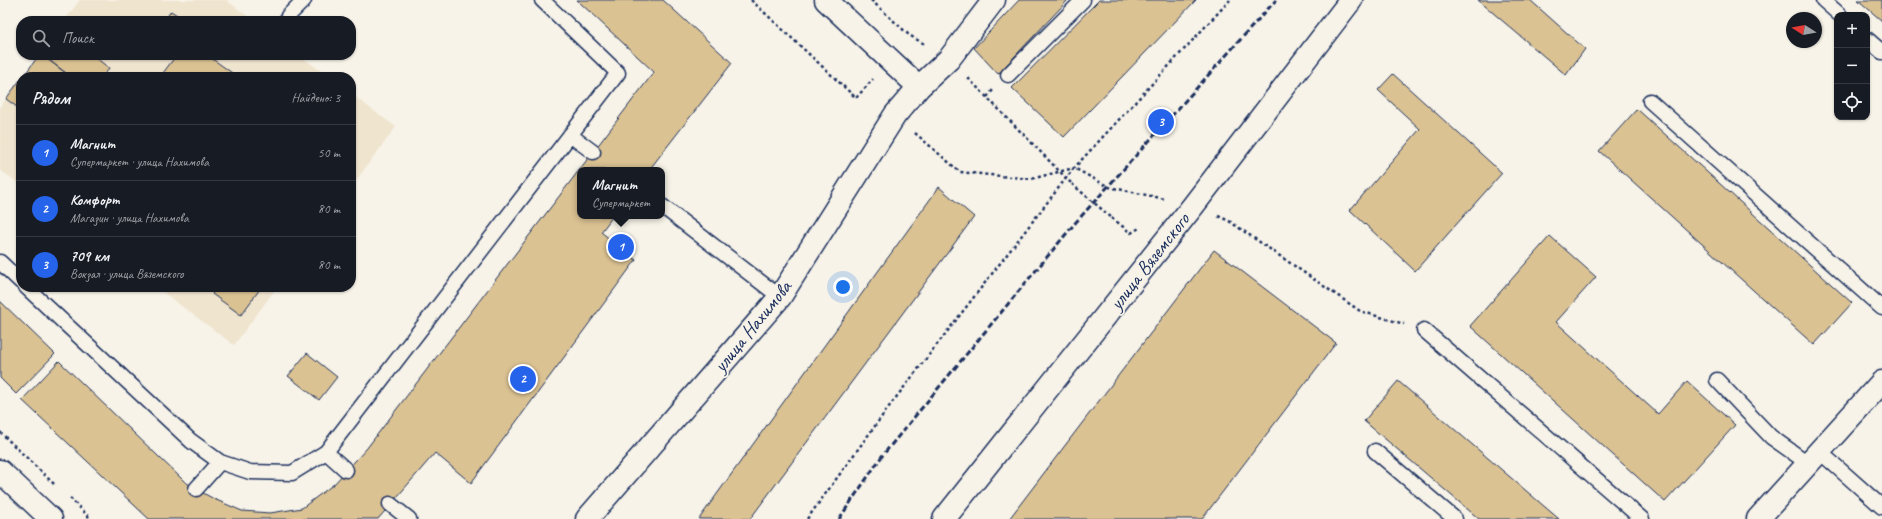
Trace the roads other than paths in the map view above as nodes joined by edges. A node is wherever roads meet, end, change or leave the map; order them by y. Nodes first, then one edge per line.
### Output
1 (304, 0) edge
2 (542, 0) edge
3 (826, 0) edge
4 (994, 0) edge
5 (1083, 0) edge
6 (1351, 0) edge
7 (1823, 0) edge
8 (1837, 12) edge
9 (288, 16) dead end
10 (1870, 42) edge
11 (1882, 52) edge
12 (1008, 75) dead end
13 (919, 87) junction
14 (1650, 101) dead end
15 (570, 135) junction
16 (592, 152) dead end
17 (665, 208) edge
18 (0, 262) edge
19 (16, 277) edge
20 (31, 292) edge
21 (780, 297) junction
22 (1882, 308) edge
23 (1424, 330) road end
24 (1717, 380) dead end
25 (1882, 382) edge
26 (1375, 451) dead end
27 (326, 452) junction
28 (1814, 458) junction
29 (220, 462) junction
30 (346, 470) dead end
31 (0, 471) edge
32 (196, 489) dead end
33 (390, 504) dead end
34 (1882, 507) edge
35 (51, 519) edge
36 (409, 519) edge
37 (587, 519) edge
38 (944, 519) edge
39 (1455, 519) edge
40 (1642, 519) edge
41 (1758, 519) edge

1 - 9 lane
2 - 15 lane
3 - 13 street
4 - 13 street, улица Нахимова
5 - 12 lane
6 - 38 street, улица Вяземского
7 - 8 lane
10 - 11 lane
13 - 21 street, улица Нахимова
14 - 22 lane
15 - 16 lane
15 - 27 lane
17 - 21 lane
18 - 19 lane
20 - 29 lane
21 - 37 street, улица Нахимова
23 - 40 lane
24 - 28 lane
25 - 28 street
26 - 39 lane
27 - 29 lane
27 - 30 lane
28 - 34 lane
28 - 41 street
29 - 32 lane
31 - 35 street
33 - 36 lane

